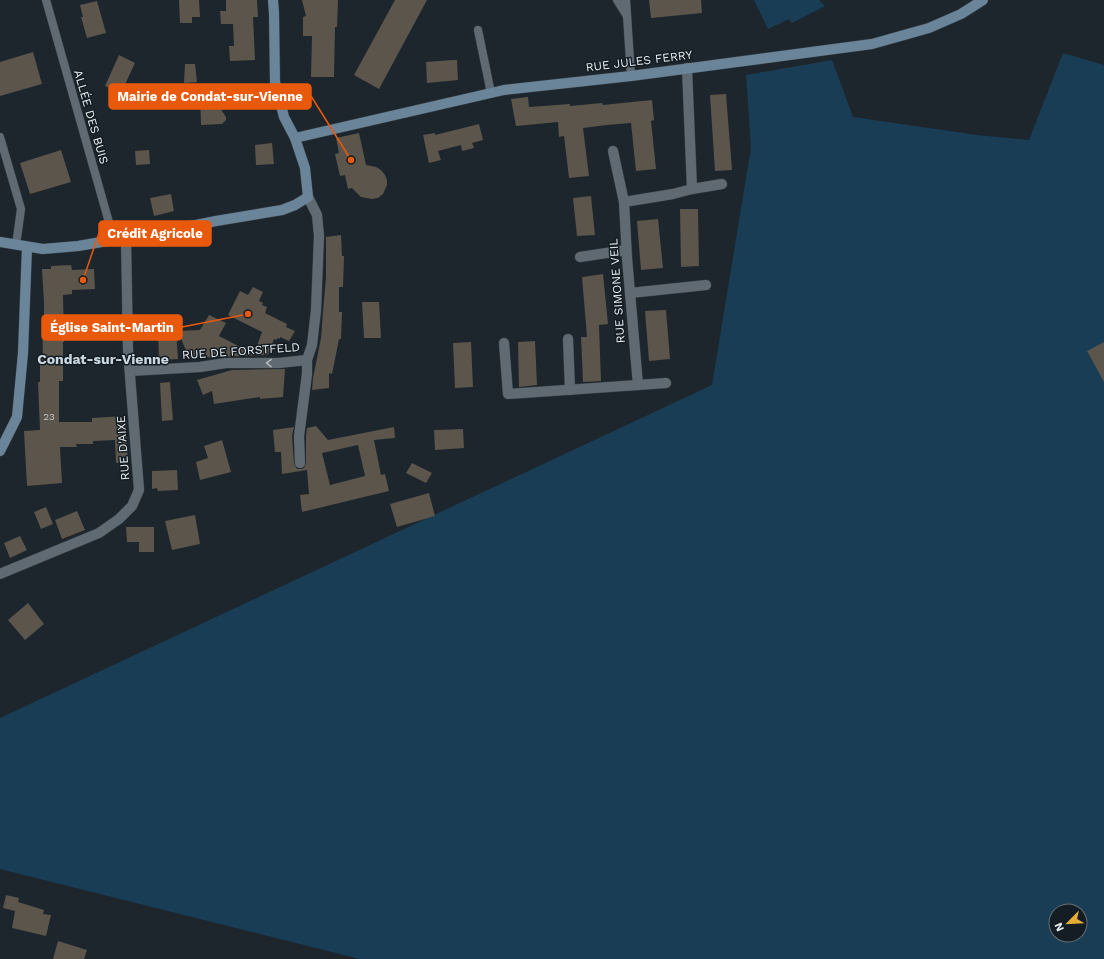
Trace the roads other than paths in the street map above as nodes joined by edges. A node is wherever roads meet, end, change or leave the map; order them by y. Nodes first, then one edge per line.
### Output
1 (46, 0) edge
2 (273, 0) edge
3 (617, 0) edge
4 (626, 0) edge
5 (982, 0) edge
6 (628, 18) junction
7 (478, 30) dead end
8 (687, 68) junction
9 (631, 76) junction
10 (490, 93) junction
11 (0, 137) edge
12 (294, 138) junction
13 (613, 151) dead end
14 (722, 184) dead end
15 (692, 189) junction
16 (308, 197) junction
17 (624, 202) junction
18 (126, 238) junction
19 (114, 240) junction
20 (0, 242) edge
21 (15, 245) junction
22 (27, 247) junction
23 (626, 250) junction
24 (580, 258) dead end
25 (706, 285) dead end
26 (630, 292) junction
27 (568, 339) dead end
28 (504, 343) dead end
29 (307, 360) junction
30 (130, 371) junction
31 (666, 383) dead end
32 (638, 385) junction
33 (570, 390) junction
34 (0, 451) edge
35 (300, 463) dead end
36 (0, 574) edge

1 - 19 lane, ALLÉE DES BUIS
2 - 12 main road
3 - 6 lane
4 - 6 lane
5 - 8 main road, RUE JULES FERRY
6 - 9 lane
7 - 10 lane
8 - 9 main road, RUE JULES FERRY
8 - 15 street
9 - 10 main road, RUE JULES FERRY
10 - 12 main road, RUE JULES FERRY
11 - 21 lane
12 - 16 main road
13 - 17 street, RUE SIMONE VEIL
14 - 15 street
15 - 17 street
16 - 18 main road
16 - 29 street, RUE DE FORSTFELD
17 - 23 street, RUE SIMONE VEIL
18 - 19 main road
18 - 30 street, RUE D'AIXE
19 - 22 main road
20 - 21 main road
21 - 22 main road
22 - 34 main road
23 - 24 street
23 - 26 street, RUE SIMONE VEIL
25 - 26 street
26 - 32 street, RUE SIMONE VEIL
27 - 33 street
28 - 33 street
29 -> 30 street, RUE DE FORSTFELD
29 - 35 street
30 - 36 street, RUE D'AIXE
31 - 32 street
32 - 33 street

